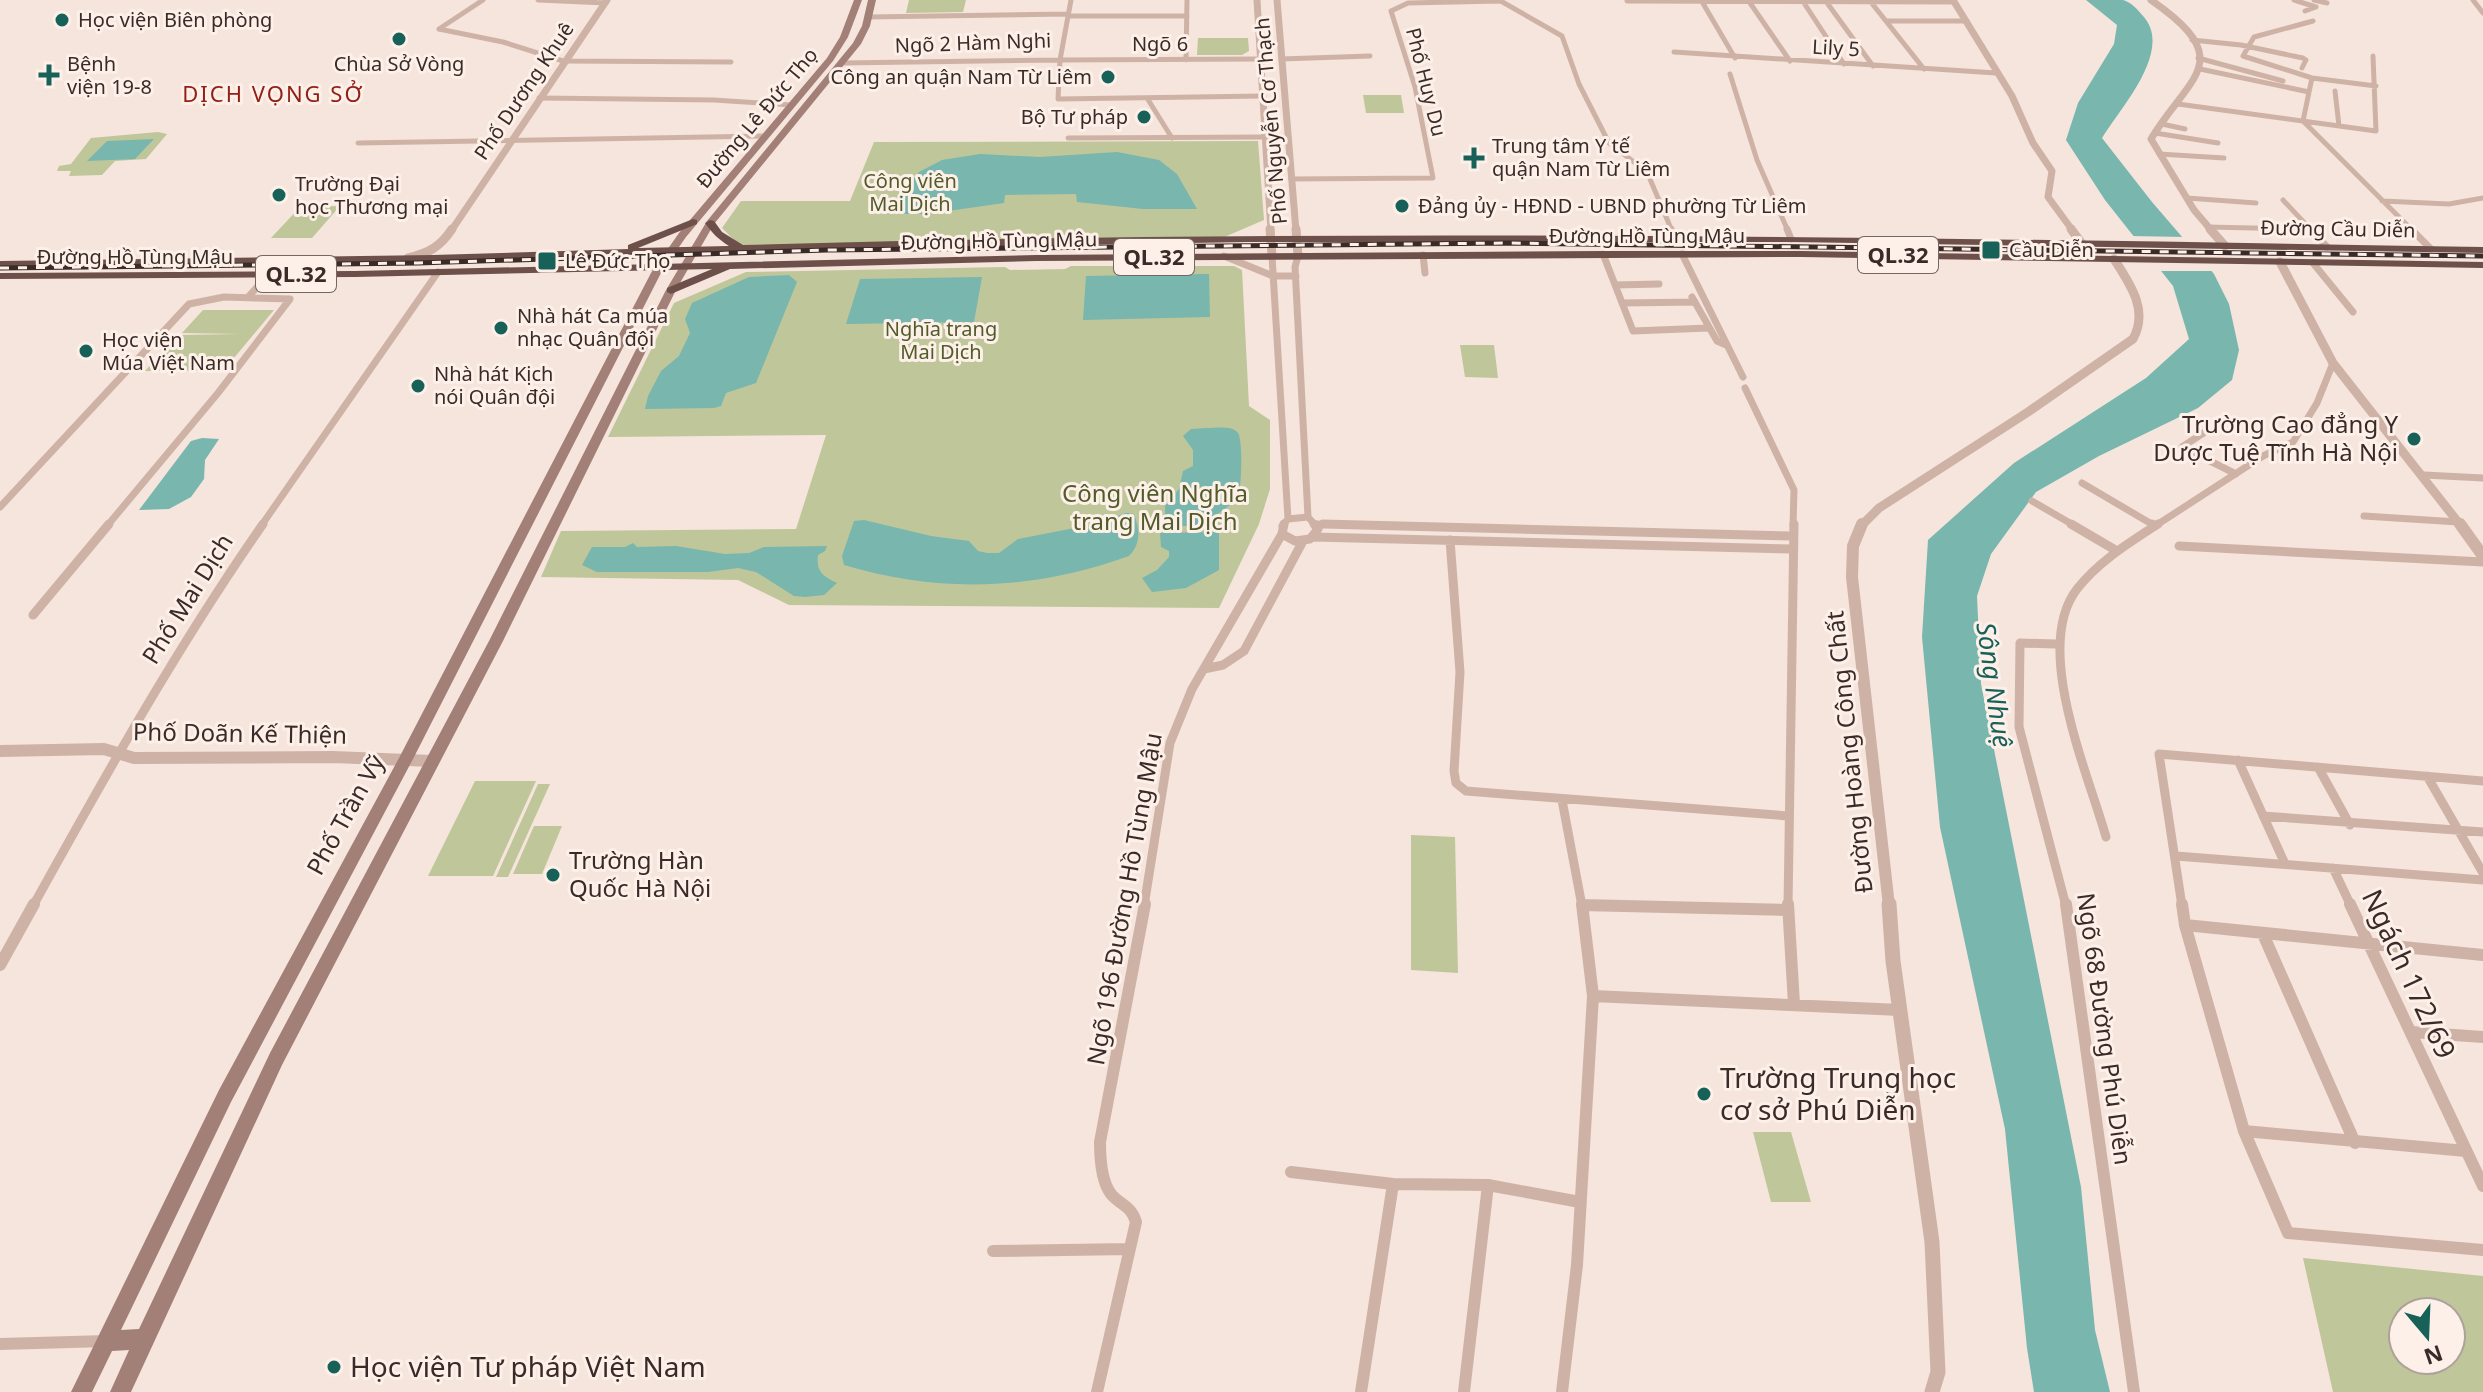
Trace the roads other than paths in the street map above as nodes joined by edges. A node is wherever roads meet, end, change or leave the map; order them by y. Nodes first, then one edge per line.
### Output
1 (483, 0) edge
2 (538, 0) edge
3 (858, 0) edge
4 (872, 0) edge
5 (1071, 0) edge
6 (1187, 0) edge
7 (1257, 0) edge
8 (1277, 0) edge
9 (1701, 0) edge
10 (1748, 0) edge
11 (1802, 0) edge
12 (1825, 0) edge
13 (2151, 0) edge
14 (2294, 0) edge
15 (2314, 0) edge
16 (2473, 0) edge
17 (606, 1) edge
18 (1443, 1) edge
19 (1499, 1) edge
20 (1627, 1) edge
21 (1870, 1) edge
22 (1954, 1) edge
23 (2327, 3) dead end
24 (2305, 11) dead end
25 (2483, 13) edge
26 (1068, 14) junction
27 (1187, 14) junction
28 (869, 17) junction
29 (1886, 21) junction
30 (1967, 21) junction
31 (2313, 21) dead end
32 (2192, 40) junction
33 (2248, 46) junction
34 (1674, 52) dead end
35 (1370, 56) dead end
36 (2373, 56) dead end
37 (1735, 58) junction
38 (2198, 58) junction
39 (1261, 59) junction
40 (1281, 59) junction
41 (1060, 60) junction
42 (1186, 60) junction
43 (563, 61) junction
44 (1790, 61) junction
45 (731, 62) dead end
46 (843, 63) junction
47 (1844, 64) junction
48 (1873, 66) junction
49 (2302, 68) dead end
50 (1924, 69) junction
51 (2200, 69) junction
52 (1996, 73) junction
53 (1730, 74) dead end
54 (2312, 78) junction
55 (2295, 84) dead end
56 (2376, 86) junction
57 (2335, 91) dead end
58 (2309, 92) junction
59 (1263, 96) junction
60 (539, 98) junction
61 (1147, 98) junction
62 (2178, 104) junction
63 (791, 105) junction
64 (2303, 121) junction
65 (2161, 124) junction
66 (2339, 126) junction
67 (2184, 129) dead end
68 (2154, 134) junction
69 (765, 136) junction
70 (1265, 137) junction
71 (1068, 138) dead end
72 (1172, 138) junction
73 (513, 139) junction
74 (2190, 141) dead end
75 (358, 143) dead end
76 (2218, 143) dead end
77 (2161, 156) junction
78 (2224, 158) dead end
79 (2210, 162) dead end
80 (1291, 179) junction
81 (2187, 198) junction
82 (2483, 198) edge
83 (2283, 200) dead end
84 (2382, 201) junction
85 (2256, 203) dead end
86 (696, 218) junction
87 (713, 219) junction
88 (2207, 227) junction
89 (2295, 229) dead end
90 (1270, 239) junction
91 (1296, 239) junction
92 (1592, 239) junction
93 (1675, 239) junction
94 (1791, 239) junction
95 (1833, 240) junction
96 (443, 242) junction
97 (1038, 243) junction
98 (1073, 243) junction
99 (2082, 244) junction
100 (2193, 245) joint
101 (2225, 246) junction
102 (2327, 247) junction
103 (740, 248) junction
104 (695, 249) junction
105 (2431, 249) junction
106 (670, 250) junction
107 (2483, 250) edge
108 (622, 251) junction
109 (1600, 254) junction
110 (1682, 254) junction
111 (1841, 254) junction
112 (1423, 255) junction
113 (1224, 256) junction
114 (1272, 256) junction
115 (1298, 256) junction
116 (458, 257) junction
117 (407, 258) junction
118 (1036, 258) junction
119 (1072, 258) junction
120 (2114, 259) junction
121 (2207, 260) joint
122 (120, 261) junction
123 (170, 261) junction
124 (2280, 262) junction
125 (2313, 263) junction
126 (0, 264) edge
127 (686, 264) junction
128 (735, 264) junction
129 (660, 265) junction
130 (2483, 265) edge
131 (438, 272) junction
132 (1425, 273) dead end
133 (269, 274) junction
134 (106, 275) junction
135 (155, 275) junction
136 (0, 276) edge
137 (1273, 276) junction
138 (1296, 276) junction
139 (1659, 284) dead end
140 (1615, 285) junction
141 (671, 290) junction
142 (249, 296) junction
143 (1622, 303) junction
144 (2353, 312) dead end
145 (1709, 328) junction
146 (1726, 345) junction
147 (2333, 363) junction
148 (1743, 377) dead end
149 (1745, 388) dead end
150 (2208, 430) dead end
151 (2236, 474) junction
152 (2424, 475) junction
153 (2483, 478) edge
154 (2082, 483) dead end
155 (2032, 501) dead end
156 (0, 507) edge
157 (2364, 516) dead end
158 (1308, 517) junction
159 (1288, 519) junction
160 (2458, 522) junction
161 (1316, 524) junction
162 (2155, 526) junction
163 (1654, 532) junction
164 (1282, 534) junction
165 (1792, 536) junction
166 (1313, 537) junction
167 (1450, 540) junction
168 (1303, 541) junction
169 (1658, 546) junction
170 (2179, 546) dead end
171 (1792, 549) junction
172 (2117, 551) junction
173 (2374, 561) dead end
174 (2483, 562) edge
175 (33, 615) dead end
176 (2055, 644) junction
177 (1204, 669) junction
178 (0, 751) edge
179 (118, 753) junction
180 (406, 759) junction
181 (2238, 760) junction
182 (432, 761) junction
183 (2318, 767) junction
184 (2427, 776) junction
185 (2483, 781) edge
186 (1562, 800) junction
187 (1789, 816) junction
188 (2263, 816) junction
189 (2350, 825) junction
190 (2457, 830) junction
191 (2483, 832) edge
192 (2106, 837) dead end
193 (2176, 856) junction
194 (2285, 864) junction
195 (2333, 868) junction
196 (2483, 873) edge
197 (2483, 880) edge
198 (1582, 905) junction
199 (1788, 910) junction
200 (2185, 925) junction
201 (2263, 934) junction
202 (2369, 945) junction
203 (2483, 955) edge
204 (0, 965) edge
205 (1593, 996) junction
206 (1794, 1004) junction
207 (1900, 1010) junction
208 (2411, 1032) junction
209 (2483, 1037) edge
210 (2244, 1131) junction
211 (2355, 1143) junction
212 (2466, 1151) junction
213 (1291, 1172) dead end
214 (1393, 1184) junction
215 (1488, 1185) junction
216 (2483, 1186) edge
217 (1580, 1202) junction
218 (1129, 1249) junction
219 (2483, 1250) edge
220 (993, 1251) dead end
221 (145, 1339) junction
222 (107, 1341) junction
223 (0, 1344) edge
224 (81, 1392) edge
225 (120, 1392) edge
226 (1097, 1392) edge
227 (1361, 1392) edge
228 (1464, 1392) edge
229 (1562, 1392) edge
230 (1932, 1392) edge
231 (2134, 1392) edge

1 - 43 street
2 - 17 street
3 - 63 main road, Đường Lê Đức Thọ
4 - 28 main road, Đường Lê Đức Thọ
5 - 26 street, Ngõ 2 Hàm Nghi
6 - 27 street
7 - 39 street, Phố Nguyễn Cơ Thạch
8 - 40 street, Phố Nguyễn Cơ Thạch
9 - 10 street
9 - 20 street
9 - 37 street
10 - 11 street
10 - 44 street
11 - 12 street
11 - 47 street
12 - 21 street
12 - 48 street
13 - 32 street
14 - 24 street
15 - 23 street
16 - 25 street
17 - 43 street, Phố Dương Khuê
18 - 19 street, Phố Huy Du
18 - 80 street, Phố Huy Du
19 - 93 street
21 - 22 street
21 - 29 street
22 - 30 street
26 - 27 street
26 - 28 street
26 - 41 street, Ngõ 2 Hàm Nghi
27 - 42 street
28 - 46 main road, Đường Lê Đức Thọ
29 - 30 street
29 - 50 street
30 - 52 street
31 - 33 street
32 - 33 street
32 - 38 street
33 - 49 street
33 - 54 street
34 - 37 street, Lily 5
35 - 40 street
36 - 56 street
37 - 44 street, Lily 5
38 - 51 street
38 - 55 street
39 - 40 street
39 - 42 street, Ngõ 6
39 - 59 street, Phố Nguyễn Cơ Thạch
40 - 80 street, Phố Nguyễn Cơ Thạch
41 - 42 street, Ngõ 6
41 - 46 street, Ngõ 2 Hàm Nghi
41 - 61 street
43 - 45 street
43 - 60 street, Phố Dương Khuê
44 - 47 street, Lily 5
46 - 87 main road, Đường Lê Đức Thọ
47 - 48 street, Lily 5
48 - 50 street, Lily 5
50 - 52 street, Lily 5
51 - 58 street
51 - 62 street
52 - 99 street
53 - 94 street
54 - 56 street
54 - 58 street
56 - 66 street
57 - 66 street
58 - 64 street
59 - 61 street
59 - 70 street, Phố Nguyễn Cơ Thạch
60 - 63 street
60 - 73 street, Phố Dương Khuê
61 - 72 street
62 - 64 street
62 - 65 street
63 - 69 main road, Đường Lê Đức Thọ
64 - 66 street
64 - 84 street
65 - 67 street
65 - 68 street
68 - 74 street
68 - 76 street
68 - 77 street
69 - 73 street
69 - 86 main road, Đường Lê Đức Thọ
70 - 72 street
70 - 90 street, Phố Nguyễn Cơ Thạch
71 - 72 street
73 - 75 street
73 - 96 street, Phố Dương Khuê
77 - 78 street
77 - 79 street
77 - 81 street
80 - 91 street, Phố Nguyễn Cơ Thạch
81 - 85 street
81 - 88 street
82 - 84 street
83 - 102 street
84 - 105 street
86 - 87 main road
86 - 106 main road, Đường Lê Đức Thọ
86 - 108 highway
87 - 103 highway
87 - 104 main road, Đường Lê Đức Thọ
88 - 89 street
88 - 101 street
90 - 91 highway, Đường Hồ Tùng Mậu / QL.32
90 - 98 highway, Đường Hồ Tùng Mậu / QL.32
90 - 114 street, Phố Nguyễn Cơ Thạch
91 - 92 highway, Đường Hồ Tùng Mậu / QL.32
91 - 115 street, Phố Nguyễn Cơ Thạch
92 - 93 highway, Đường Hồ Tùng Mậu / QL.32
92 - 109 highway
93 - 94 highway, Đường Hồ Tùng Mậu / QL.32
93 - 110 highway
94 - 95 highway, Đường Hồ Tùng Mậu / QL.32
95 - 99 highway, Đường Hồ Tùng Mậu / QL.32
95 - 111 highway
96 - 116 street
96 - 117 street
97 - 98 highway, Đường Hồ Tùng Mậu / QL.32
97 - 103 highway, Đường Hồ Tùng Mậu / QL.32
97 - 118 highway
98 - 119 highway
99 - 100 highway, Đường Hồ Tùng Mậu / QL.32
100 - 101 highway, Đường Cầu Diễn / QL.32
101 - 102 highway, Đường Cầu Diễn / QL.32
102 - 105 highway, Đường Cầu Diễn / QL.32
103 - 104 highway, Đường Hồ Tùng Mậu / QL.32
104 - 106 highway, Đường Hồ Tùng Mậu / QL.32
104 - 127 main road, Đường Lê Đức Thọ
105 - 107 highway, Đường Cầu Diễn / QL.32
106 - 108 highway, Đường Hồ Tùng Mậu / QL.32
106 - 129 main road, Đường Lê Đức Thọ
108 - 116 highway, Đường Hồ Tùng Mậu / QL.32
109 - 110 highway, Đường Hồ Tùng Mậu / QL.32
109 - 112 highway, Đường Hồ Tùng Mậu / QL.32
109 - 140 street
110 - 111 highway, Đường Hồ Tùng Mậu / QL.32
110 - 146 street
111 - 120 highway, Đường Hồ Tùng Mậu / QL.32
112 - 115 highway, Đường Hồ Tùng Mậu / QL.32
112 - 132 street
113 - 114 highway, Đường Hồ Tùng Mậu / QL.32
113 - 119 highway, Đường Hồ Tùng Mậu / QL.32
113 - 137 street
114 - 115 highway, Đường Hồ Tùng Mậu / QL.32
114 - 137 street
115 - 138 street
116 - 117 highway, Đường Hồ Tùng Mậu / QL.32
117 - 123 highway, Đường Hồ Tùng Mậu / QL.32
118 - 119 highway, Đường Hồ Tùng Mậu / QL.32
118 - 128 highway, Đường Hồ Tùng Mậu / QL.32
120 - 121 highway, Đường Hồ Tùng Mậu / QL.32
120 - 207 street, Đường Hoàng Công Chất
121 - 124 highway, Đường Cầu Diễn / QL.32
122 - 123 highway, Đường Hồ Tùng Mậu / QL.32
122 - 126 highway, Đường Hồ Tùng Mậu / QL.32
122 - 134 highway
123 - 135 highway
124 - 125 highway, Đường Cầu Diễn / QL.32
124 - 147 street
125 - 130 highway, Đường Cầu Diễn / QL.32
125 - 144 street
127 - 128 highway, Đường Hồ Tùng Mậu / QL.32
127 - 129 highway, Đường Hồ Tùng Mậu / QL.32
127 - 141 main road, Phố Trần Vỹ
128 - 141 highway
129 - 131 highway, Đường Hồ Tùng Mậu / QL.32
129 - 180 main road, Phố Trần Vỹ
131 - 133 highway, Đường Hồ Tùng Mậu / QL.32
131 - 179 street, Phố Mai Dịch
133 - 135 highway, Đường Hồ Tùng Mậu / QL.32
133 - 142 street
134 - 135 highway, Đường Hồ Tùng Mậu / QL.32
134 - 136 highway, Đường Hồ Tùng Mậu / QL.32
137 - 138 street
137 - 159 street
138 - 158 street
139 - 140 street
140 - 143 street
141 - 182 main road, Phố Trần Vỹ
142 - 156 street
142 - 175 street
143 - 145 street
143 - 145 street
145 - 146 street
146 - 148 street
147 - 151 street
147 - 152 street
149 - 165 street
150 - 151 street
151 - 162 street
152 - 153 street
152 - 160 street
154 - 162 street
155 - 172 street
157 - 160 street
158 - 159 street
158 - 161 street
159 - 164 street
160 - 174 street
161 - 163 street
161 - 166 street
162 - 172 street
163 - 165 street
163 - 169 street
164 - 168 street
164 - 177 street, Ngõ 196 Đường Hồ Tùng Mậu
165 - 171 street
166 - 167 street
166 - 168 street
167 - 169 street
167 - 186 street
168 - 177 street
169 - 171 street
170 - 174 street
171 - 187 street
172 - 176 street
173 - 174 street
176 - 192 street
176 - 231 street, Ngõ 68 Đường Phú Diễn
177 - 218 street, Ngõ 196 Đường Hồ Tùng Mậu
178 - 179 street, Phố Doãn Kế Thiện
179 - 180 street, Phố Doãn Kế Thiện
179 - 204 street, Phố Mai Dịch
180 - 182 street, Phố Doãn Kế Thiện
180 - 222 main road, Phố Trần Vỹ
181 - 183 street
181 - 188 street
181 - 193 street
182 - 221 main road, Phố Trần Vỹ
183 - 184 street
183 - 189 street
184 - 185 street
184 - 190 street
186 - 187 street
186 - 198 street
187 - 199 street
188 - 189 street
188 - 194 street
189 - 190 street
190 - 191 street
190 - 196 street
193 - 194 street
193 - 200 street
194 - 195 street
195 - 197 street
195 - 202 street, Ngách 172/69
198 - 199 street
198 - 205 street
199 - 206 street
200 - 201 street
200 - 210 street
201 - 202 street
201 - 211 street
202 - 203 street
202 - 208 street, Ngách 172/69
205 - 206 street
205 - 217 street
206 - 207 street
207 - 230 street, Đường Hoàng Công Chất
208 - 209 street
208 - 212 street, Ngách 172/69
210 - 211 street
210 - 219 street
211 - 212 street
212 - 216 street, Ngách 172/69
213 - 214 street
214 - 215 street
214 - 227 street
215 - 217 street
215 - 228 street
217 - 229 street
218 - 220 street
218 - 226 street
221 - 222 main road
221 - 225 main road, Phố Trần Vỹ
222 - 223 street
222 - 224 main road, Phố Trần Vỹ

